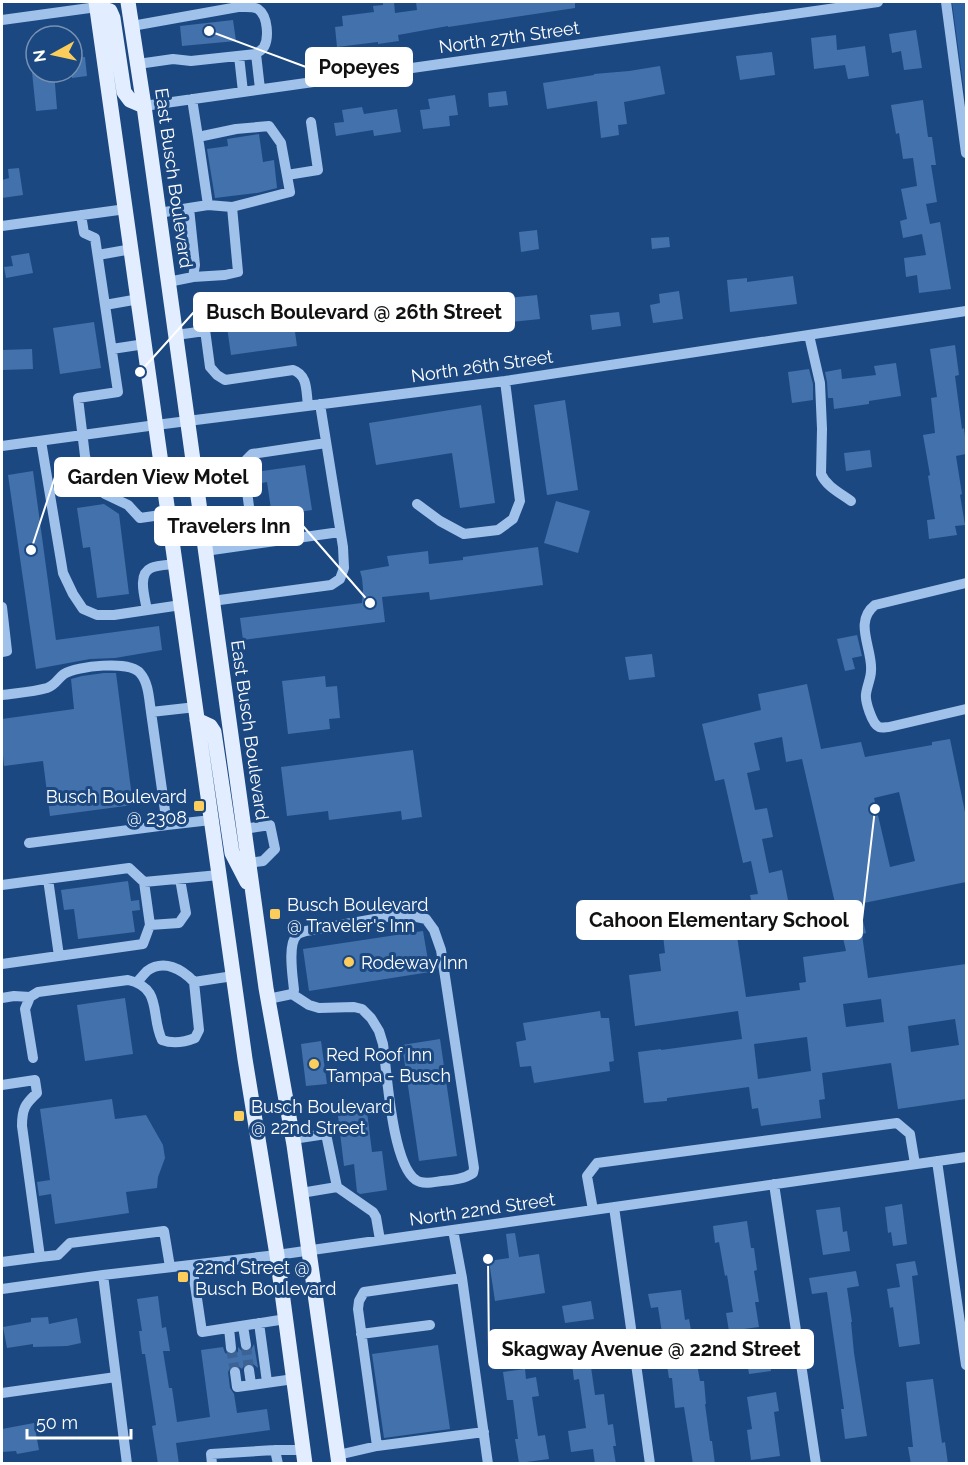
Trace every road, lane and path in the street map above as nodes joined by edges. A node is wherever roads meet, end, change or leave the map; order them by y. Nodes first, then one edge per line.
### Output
1 (128, 2) edge
2 (878, 2) edge
3 (946, 2) edge
4 (97, 4) edge
5 (2, 20) edge
6 (132, 26) junction
7 (256, 54) junction
8 (239, 56) junction
9 (138, 64) junction
10 (260, 90) junction
11 (243, 92) junction
12 (192, 99) junction
13 (144, 106) junction
14 (311, 122) dead end
15 (198, 137) junction
16 (966, 153) edge
17 (287, 175) junction
18 (208, 205) junction
19 (232, 207) junction
20 (189, 208) junction
21 (126, 209) junction
22 (159, 213) junction
23 (81, 215) junction
24 (2, 226) edge
25 (132, 249) junction
26 (98, 255) junction
27 (193, 277) junction
28 (168, 282) junction
29 (138, 299) junction
30 (105, 305) junction
31 (966, 311) edge
32 (203, 315) dead end
33 (205, 331) junction
34 (176, 335) junction
35 (808, 335) junction
36 (145, 344) junction
37 (111, 349) junction
38 (505, 381) junction
39 (320, 404) junction
40 (308, 405) junction
41 (187, 421) junction
42 (156, 424) junction
43 (83, 435) junction
44 (40, 441) junction
45 (326, 443) junction
46 (2, 446) edge
47 (850, 501) dead end
48 (417, 504) dead end
49 (168, 514) junction
50 (340, 532) junction
51 (254, 544) junction
52 (205, 551) junction
53 (175, 564) junction
54 (966, 583) edge
55 (212, 602) junction
56 (181, 605) junction
57 (2, 607) edge
58 (147, 610) junction
59 (2, 651) edge
60 (2, 695) edge
61 (966, 710) edge
62 (151, 712) junction
63 (196, 713) junction
64 (212, 820) junction
65 (167, 825) junction
66 (244, 829) junction
67 (29, 843) dead end
68 (249, 863) junction
69 (219, 874) junction
70 (48, 879) junction
71 (180, 879) junction
72 (144, 882) junction
73 (2, 885) edge
74 (253, 893) junction
75 (150, 925) junction
76 (59, 956) junction
77 (2, 964) edge
78 (233, 976) junction
79 (137, 982) junction
80 (194, 982) junction
81 (292, 994) junction
82 (30, 997) junction
83 (2, 998) edge
84 (268, 999) junction
85 (33, 1058) dead end
86 (2, 1085) edge
87 (293, 1139) junction
88 (966, 1157) edge
89 (937, 1161) junction
90 (915, 1164) junction
91 (774, 1184) junction
92 (337, 1186) junction
93 (301, 1193) junction
94 (614, 1207) junction
95 (593, 1210) junction
96 (453, 1230) junction
97 (380, 1240) junction
98 (308, 1250) junction
99 (278, 1255) junction
100 (40, 1257) junction
101 (2, 1262) edge
102 (192, 1265) junction
103 (170, 1268) junction
104 (104, 1275) junction
105 (462, 1278) junction
106 (2, 1289) edge
107 (286, 1319) junction
108 (259, 1323) junction
109 (430, 1325) dead end
110 (243, 1326) junction
111 (228, 1328) junction
112 (361, 1335) junction
113 (246, 1346) tunnel mouth
114 (231, 1348) tunnel mouth
115 (966, 1365) edge
116 (249, 1370) tunnel mouth
117 (235, 1372) tunnel mouth
118 (116, 1377) junction
119 (294, 1379) junction
120 (267, 1382) junction
121 (251, 1384) junction
122 (2, 1393) edge
123 (484, 1432) junction
124 (377, 1446) junction
125 (275, 1450) junction
126 (305, 1457) edge
127 (339, 1459) edge
128 (127, 1464) edge
129 (212, 1464) edge
130 (278, 1464) edge
131 (488, 1464) edge
132 (650, 1464) edge
133 (816, 1464) edge

1 - 6 main road, East Busch Boulevard
2 - 10 street, North 27th Street
3 - 16 street
4 - 5 street
4 - 13 main road
4 - 21 main road
6 - 7 street
6 - 9 main road, East Busch Boulevard
7 - 8 street
7 - 10 street
8 - 9 street
8 - 11 street
9 - 13 main road, East Busch Boulevard
10 - 11 street, North 27th Street
11 - 12 street, North 27th Street
12 - 13 street, North 27th Street
12 - 15 street
13 - 22 main road, East Busch Boulevard
14 - 17 street
15 - 17 street
15 - 18 street
17 - 19 street
18 - 19 street
18 - 20 street
19 - 27 street
20 - 22 street
20 - 27 street
21 - 23 street
21 - 25 main road
22 - 28 main road, East Busch Boulevard
23 - 24 street
23 - 26 street
25 - 26 street
25 - 29 main road
26 - 30 street
27 - 28 street
28 - 34 main road, East Busch Boulevard
29 - 30 street
29 - 36 main road
30 - 37 street
31 - 35 street, North 26th Street
32 - 33 street
33 - 34 street
33 - 40 street
34 - 41 main road, East Busch Boulevard
35 - 38 street, North 26th Street
35 - 47 street
36 - 37 street
36 - 42 main road
37 - 43 street
38 - 39 street, North 26th Street
38 - 48 street
39 - 40 street, North 26th Street
39 - 45 street
40 - 41 street, North 26th Street
41 - 42 street, North 26th Street
41 - 52 main road, East Busch Boulevard
42 - 43 street, North 26th Street
42 - 49 main road
43 - 44 street, North 26th Street
43 - 49 street
44 - 46 street, North 26th Street
44 - 58 street
45 - 50 street
45 - 51 street
49 - 53 main road
50 - 51 street
50 - 55 street
51 - 52 street
52 - 55 main road, East Busch Boulevard
53 - 56 main road
53 - 58 street
54 - 61 street
55 - 66 main road, East Busch Boulevard
56 - 58 street
56 - 63 main road
57 - 59 street
60 - 62 street
62 - 63 street
62 - 65 street
63 - 64 main road
63 - 74 main road
64 - 65 street
64 - 69 main road
65 - 67 street
66 - 68 main road, East Busch Boulevard
66 - 68 street
68 - 74 main road, East Busch Boulevard
69 - 71 street
69 - 78 main road
70 - 72 street
70 - 73 street
70 - 76 street
71 - 72 street
71 - 75 street
72 - 75 street
74 - 84 main road, East Busch Boulevard
75 - 76 street
76 - 77 street
78 - 80 street
78 - 99 main road
79 - 80 street
79 - 80 street
79 - 82 street
81 - 81 street
81 - 84 street
82 - 83 street
82 - 85 street
84 - 87 main road, East Busch Boulevard
86 - 100 street
87 - 92 street
87 - 93 main road, East Busch Boulevard
88 - 89 street, North 22nd Street
89 - 90 street, North 22nd Street
89 - 115 street
90 - 91 street, North 22nd Street
90 - 95 street
91 - 94 street, North 22nd Street
91 - 133 street
92 - 93 street
92 - 97 street
93 - 98 main road, East Busch Boulevard
94 - 95 street, North 22nd Street
94 - 132 street
95 - 96 street, North 22nd Street
96 - 97 street, North 22nd Street
96 - 105 street
97 - 98 street, North 22nd Street
98 - 99 street, North 22nd Street
98 - 127 main road, East Busch Boulevard
99 - 102 street, North 22nd Street
99 - 107 main road
100 - 101 street
100 - 103 street
102 - 103 street, North 22nd Street
102 - 111 street
103 - 104 street, North 22nd Street
104 - 106 street, North 22nd Street
104 - 118 street
105 - 112 street
105 - 123 street
107 - 108 street
107 - 119 main road
108 - 110 street
108 - 120 street
109 - 112 street
110 - 111 street
110 - 113 street
111 - 114 street
112 - 124 street
116 - 121 street
117 - 121 street
118 - 122 street
118 - 128 street
119 - 120 street
119 - 126 main road
120 - 121 street
123 - 124 street
123 - 131 street
124 - 127 street
125 - 126 street
125 - 129 street
125 - 130 street

